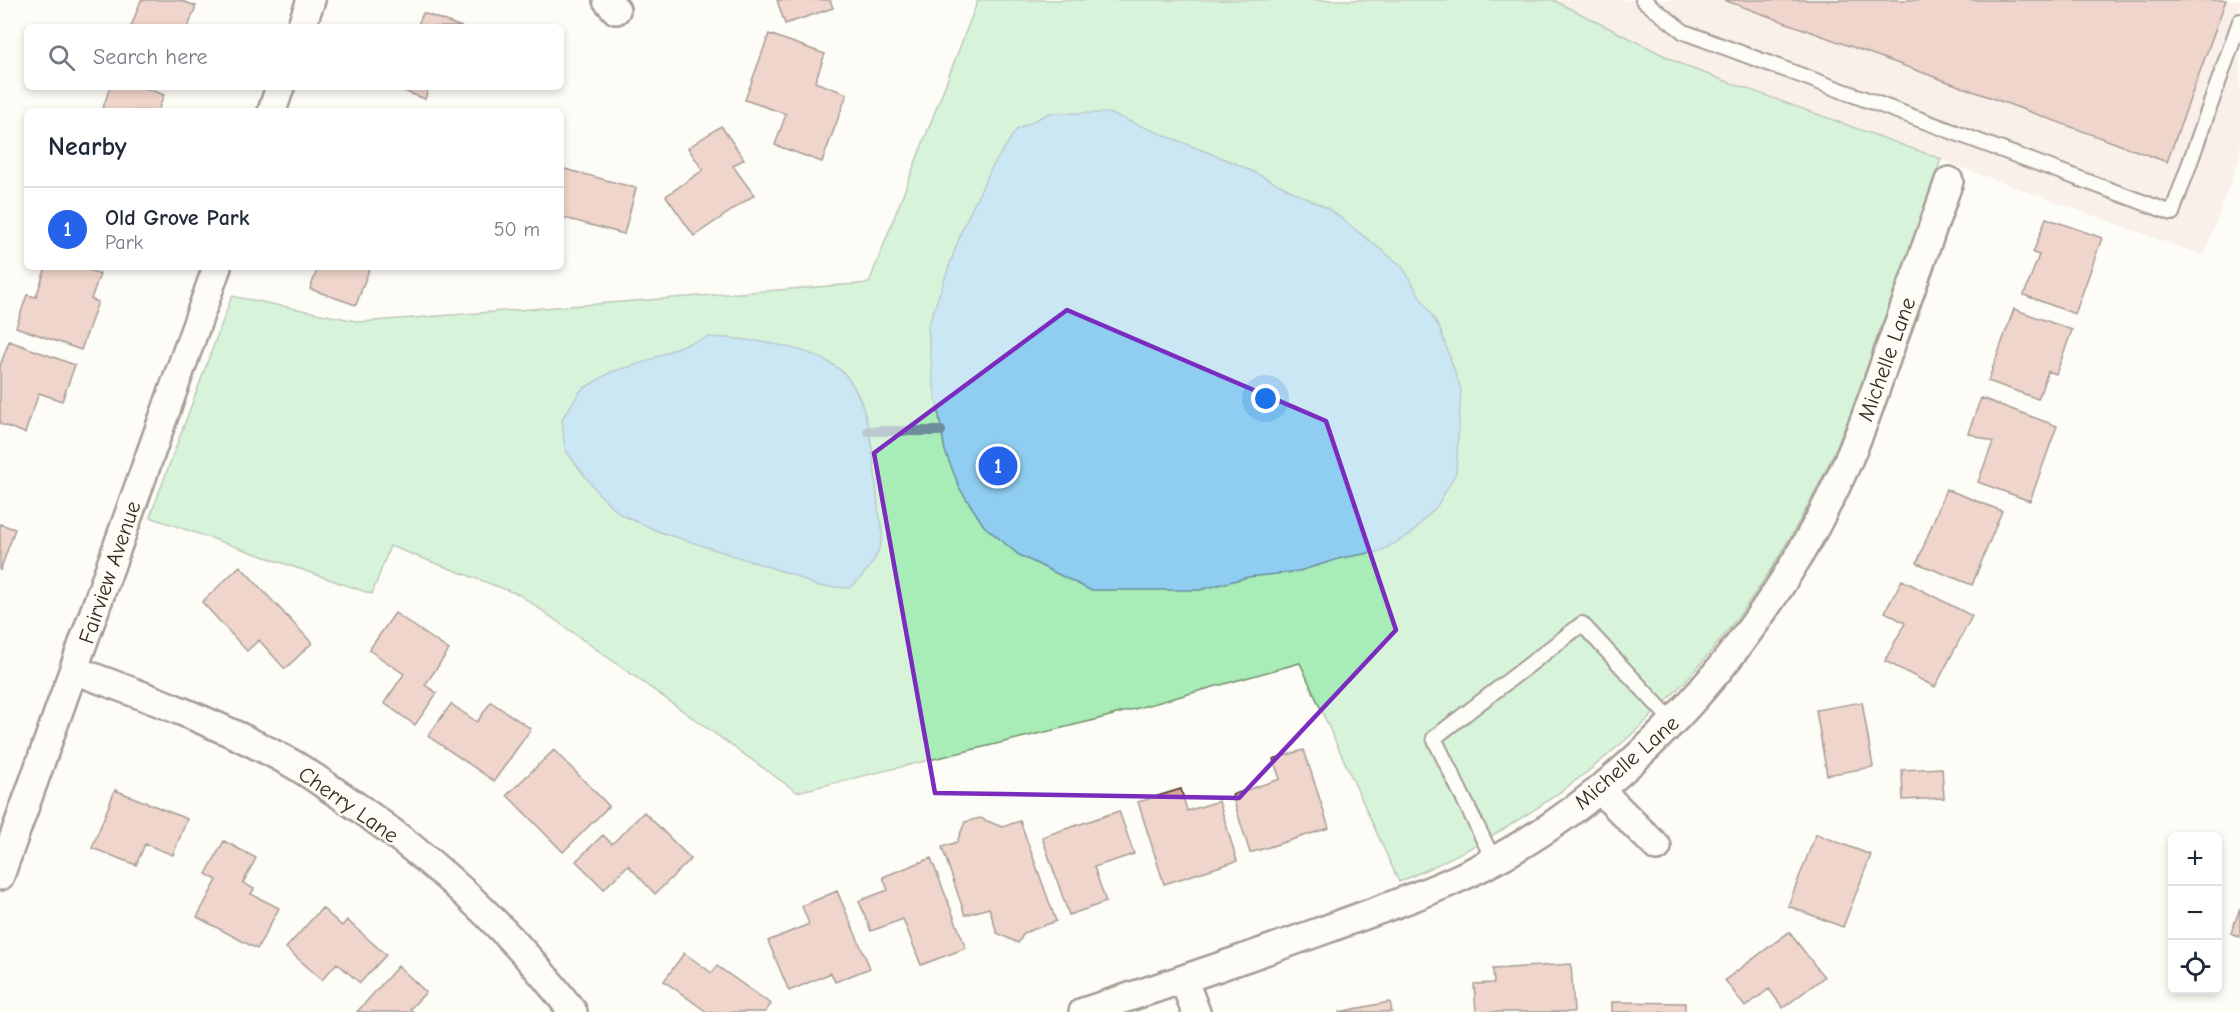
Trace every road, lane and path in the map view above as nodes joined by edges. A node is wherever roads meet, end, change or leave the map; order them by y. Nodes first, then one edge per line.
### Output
1 (311, 0) edge
2 (1643, 0) edge
3 (2240, 21) edge
4 (303, 24) edge
5 (279, 90) edge
6 (273, 108) edge
7 (1950, 181) dead end
8 (215, 270) edge
9 (74, 669) junction
10 (1674, 723) junction
11 (1599, 789) junction
12 (1657, 847) dead end
13 (1494, 861) junction
14 (0, 876) edge
15 (1184, 981) junction
16 (573, 1012) edge
17 (1083, 1012) edge
18 (1196, 1012) edge

1 - 4 street
2 - 3 lane
5 - 6 street
7 - 10 street, Michelle Lane
8 - 9 street, Fairview Avenue
9 - 14 street, Fairview Avenue
9 - 16 street, Cherry Lane
10 - 11 street, Michelle Lane
10 - 13 lane
11 - 12 street
11 - 13 street, Michelle Lane
13 - 15 street, Michelle Lane
15 - 17 street, Michelle Lane
15 - 18 street

